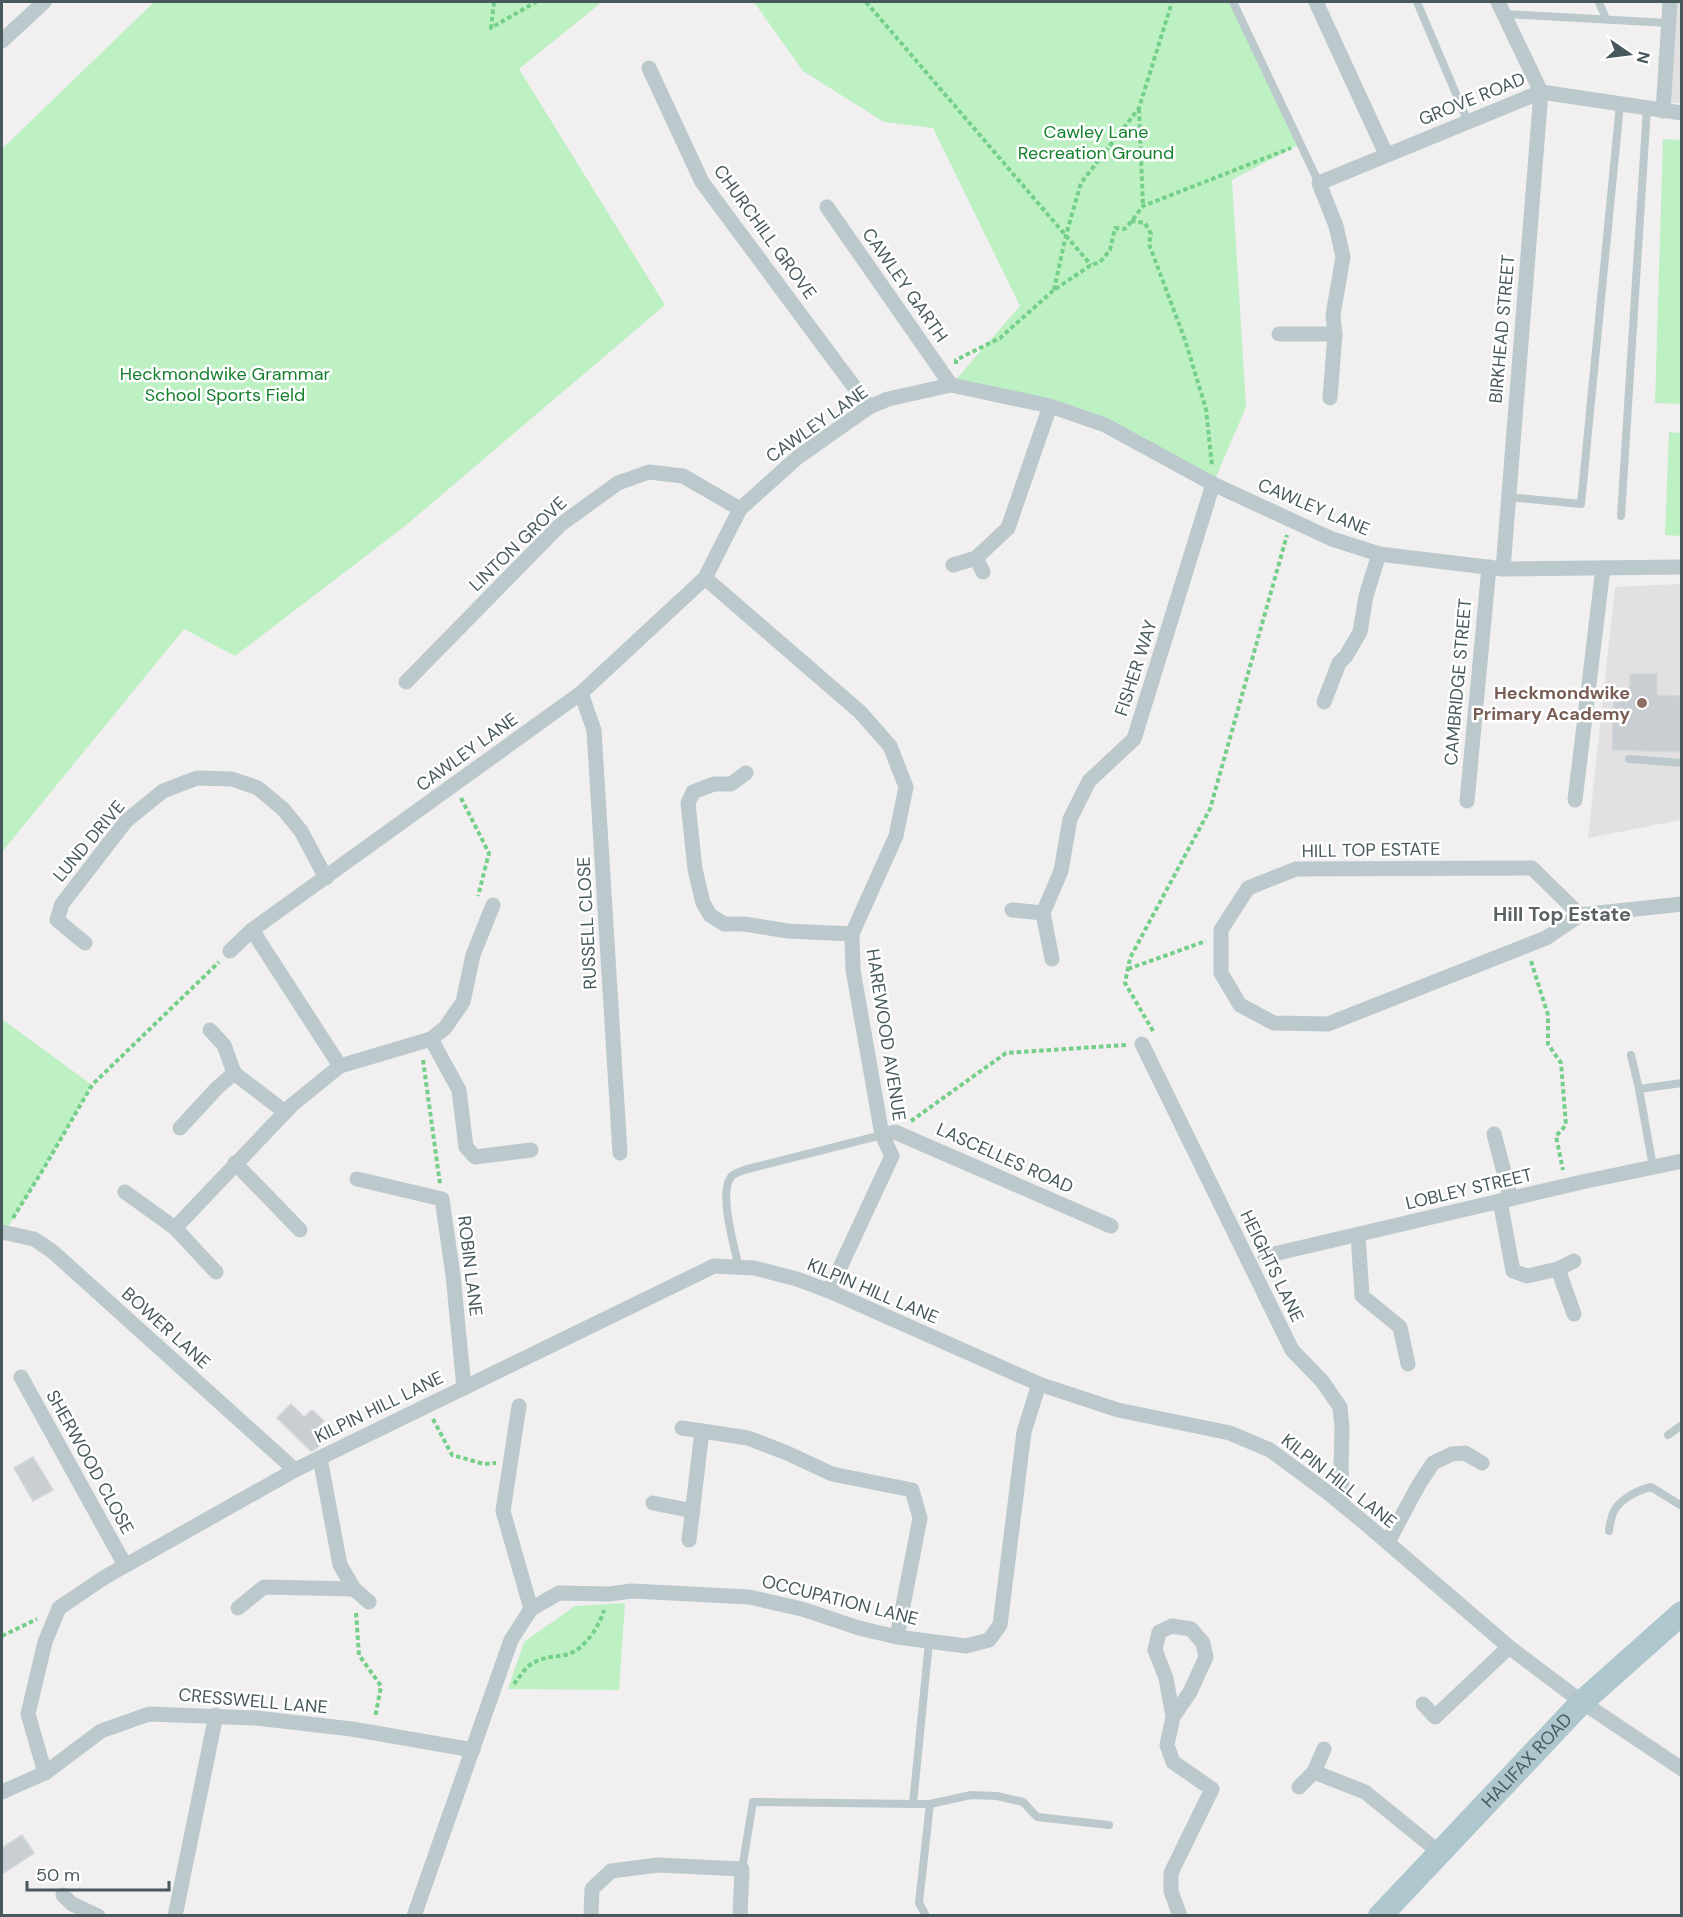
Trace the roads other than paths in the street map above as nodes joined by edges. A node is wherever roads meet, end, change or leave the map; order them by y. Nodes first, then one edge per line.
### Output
1 (44, 2) edge
2 (1233, 2) edge
3 (1316, 2) edge
4 (1417, 2) edge
5 (1599, 2) edge
6 (1670, 2) edge
7 (1501, 8) edge
8 (1606, 19) junction
9 (1668, 23) junction
10 (2, 41) edge
11 (649, 68) dead end
12 (1541, 92) junction
13 (1620, 104) junction
14 (1647, 108) junction
15 (1663, 111) junction
16 (1682, 113) edge
17 (1468, 122) junction
18 (1386, 154) junction
19 (1319, 183) junction
20 (827, 207) dead end
21 (1279, 334) dead end
22 (1335, 334) junction
23 (951, 385) junction
24 (1330, 398) dead end
25 (1050, 406) junction
26 (869, 407) junction
27 (1213, 484) junction
28 (1509, 497) junction
29 (740, 508) junction
30 (1621, 516) dead end
31 (1379, 554) junction
32 (976, 558) junction
33 (953, 565) dead end
34 (1682, 567) edge
35 (1496, 568) junction
36 (1603, 568) junction
37 (983, 572) dead end
38 (705, 578) junction
39 (406, 682) dead end
40 (581, 693) junction
41 (1324, 702) dead end
42 (1629, 759) dead end
43 (1682, 763) edge
44 (746, 773) dead end
45 (1575, 800) dead end
46 (1467, 801) dead end
47 (326, 878) junction
48 (1682, 904) edge
49 (493, 905) dead end
50 (1012, 910) dead end
51 (1043, 913) junction
52 (1580, 915) junction
53 (252, 930) junction
54 (852, 934) junction
55 (85, 943) dead end
56 (230, 951) road end
57 (1052, 959) dead end
58 (210, 1030) dead end
59 (426, 1041) junction
60 (1142, 1044) road end
61 (1631, 1054) dead end
62 (339, 1066) junction
63 (234, 1073) junction
64 (1682, 1083) edge
65 (1638, 1089) junction
66 (285, 1112) junction
67 (180, 1128) dead end
68 (889, 1133) junction
69 (1494, 1134) dead end
70 (531, 1150) dead end
71 (620, 1153) dead end
72 (1682, 1161) edge
73 (235, 1163) junction
74 (1653, 1167) junction
75 (357, 1179) dead end
76 (125, 1192) dead end
77 (1505, 1200) junction
78 (1111, 1226) dead end
79 (174, 1228) junction
80 (300, 1230) dead end
81 (3, 1232) edge
82 (1358, 1234) junction
83 (1265, 1256) dead end
84 (1574, 1261) dead end
85 (739, 1268) junction
86 (1558, 1269) junction
87 (216, 1272) dead end
88 (829, 1291) junction
89 (1574, 1314) dead end
90 (1408, 1364) dead end
91 (21, 1377) dead end
92 (1039, 1384) junction
93 (464, 1388) junction
94 (519, 1406) dead end
95 (1682, 1425) edge
96 (682, 1428) dead end
97 (702, 1431) junction
98 (1668, 1435) dead end
99 (320, 1458) junction
100 (1482, 1463) dead end
101 (295, 1470) junction
102 (653, 1503) dead end
103 (1343, 1505) junction
104 (1682, 1506) edge
105 (693, 1511) junction
106 (1609, 1531) dead end
107 (689, 1540) dead end
108 (1388, 1542) junction
109 (125, 1565) junction
110 (354, 1588) junction
111 (369, 1602) dead end
112 (238, 1608) dead end
113 (531, 1609) junction
114 (1682, 1613) edge
115 (897, 1637) junction
116 (929, 1642) junction
117 (1509, 1647) junction
118 (1582, 1702) junction
119 (1423, 1704) dead end
120 (216, 1715) junction
121 (1173, 1717) junction
122 (1324, 1749) dead end
123 (473, 1750) junction
124 (1682, 1768) edge
125 (1314, 1772) junction
126 (45, 1773) junction
127 (1299, 1787) dead end
128 (2, 1792) edge
129 (914, 1804) junction
130 (930, 1804) junction
131 (1109, 1825) dead end
132 (1439, 1852) junction
133 (742, 1869) junction
134 (63, 1895) dead end
135 (98, 1916) edge
136 (175, 1916) edge
137 (414, 1916) edge
138 (591, 1916) edge
139 (740, 1916) edge
140 (926, 1916) edge
141 (1180, 1916) edge
142 (1380, 1916) edge

1 - 10 street
2 - 19 lane
3 - 18 street
4 - 17 lane
5 - 8 lane
6 - 9 street
7 - 8 lane
7 - 12 street
8 - 9 lane
9 - 15 street
11 - 26 street, CHURCHILL GROVE
12 - 13 street, GROVE ROAD
12 - 17 street, GROVE ROAD
12 - 28 street, BIRKHEAD STREET
13 - 14 street, GROVE ROAD
13 - 28 lane
14 - 15 street, GROVE ROAD
14 - 30 lane
15 - 16 street, GROVE ROAD
17 - 18 street, GROVE ROAD
18 - 19 street, GROVE ROAD
19 - 22 street
20 - 23 street, CAWLEY GARTH
21 - 22 street
22 - 24 street
23 - 25 street, CAWLEY LANE
23 - 26 street, CAWLEY LANE
25 - 27 street, CAWLEY LANE
25 - 32 street
26 - 29 street, CAWLEY LANE
27 - 31 street, CAWLEY LANE
27 - 51 street, FISHER WAY
28 - 35 street, BIRKHEAD STREET
29 - 38 street, CAWLEY LANE
29 - 39 street, LINTON GROVE
31 - 35 street, CAWLEY LANE
31 - 41 street
32 - 33 street
32 - 37 street
34 - 36 street, CAWLEY LANE
35 - 36 street, CAWLEY LANE
35 - 46 street, CAMBRIDGE STREET
36 - 45 street
38 - 40 street, CAWLEY LANE
38 - 54 street, HAREWOOD AVENUE
40 - 47 street, CAWLEY LANE
40 - 71 street, RUSSELL CLOSE
42 - 43 lane
44 - 54 street
47 - 53 street, CAWLEY LANE
47 - 55 street, LUND DRIVE
48 - 52 street, HILL TOP ESTATE
49 - 59 street
50 - 51 street
51 - 57 street
52 - 52 street, HILL TOP ESTATE
53 - 56 street, CAWLEY LANE
53 - 62 street
54 - 68 street, HAREWOOD AVENUE
58 - 63 street
59 - 62 street
59 - 70 street
60 - 103 street, HEIGHTS LANE
61 - 65 lane
62 - 66 street
63 - 66 street
63 - 67 street
64 - 65 lane
65 - 74 lane
66 - 73 street
68 - 78 street, LASCELLES ROAD
68 - 85 lane
68 - 88 street, HAREWOOD AVENUE
69 - 77 street
72 - 74 street, LOBLEY STREET
73 - 79 street
73 - 80 street
74 - 77 street, LOBLEY STREET
75 - 93 street, ROBIN LANE
76 - 79 street
77 - 82 street, LOBLEY STREET
77 - 86 street
79 - 87 street
81 - 101 street, BOWER LANE
82 - 83 street, LOBLEY STREET
82 - 90 street
84 - 86 street
85 - 88 street, KILPIN HILL LANE
85 - 93 street, KILPIN HILL LANE
86 - 89 street
88 - 92 street, KILPIN HILL LANE
91 - 109 street, SHERWOOD CLOSE
92 - 103 street, KILPIN HILL LANE
92 - 116 street, OCCUPATION LANE
93 - 99 street, KILPIN HILL LANE
94 - 113 street
95 - 98 lane
96 - 97 street
97 - 105 street
97 - 115 street
99 - 101 street, KILPIN HILL LANE
99 - 110 street
100 - 108 street
101 - 109 street, KILPIN HILL LANE
102 - 105 street
103 - 108 street, KILPIN HILL LANE
104 - 106 lane
105 - 107 street
108 - 117 street, KILPIN HILL LANE
109 - 126 street, KILPIN HILL LANE
110 - 111 street
110 - 112 street
113 - 115 street, OCCUPATION LANE
113 - 123 street, OCCUPATION LANE
114 - 118 main road, HALIFAX ROAD
115 - 116 street, OCCUPATION LANE
116 - 129 lane
117 - 118 street, KILPIN HILL LANE
117 - 119 street
118 - 124 street, KILPIN HILL LANE
118 - 132 main road, HALIFAX ROAD
120 - 123 street, CRESSWELL LANE
120 - 126 street, CRESSWELL LANE
120 - 136 street
121 - 121 street
121 - 141 street
122 - 125 street
123 - 137 street, OCCUPATION LANE
125 - 127 street
125 - 132 street
126 - 128 street, CRESSWELL LANE
129 - 130 lane
129 - 133 lane
130 - 131 lane
130 - 140 lane
132 - 142 main road, HALIFAX ROAD
133 - 138 street
133 - 139 street
134 - 135 street

